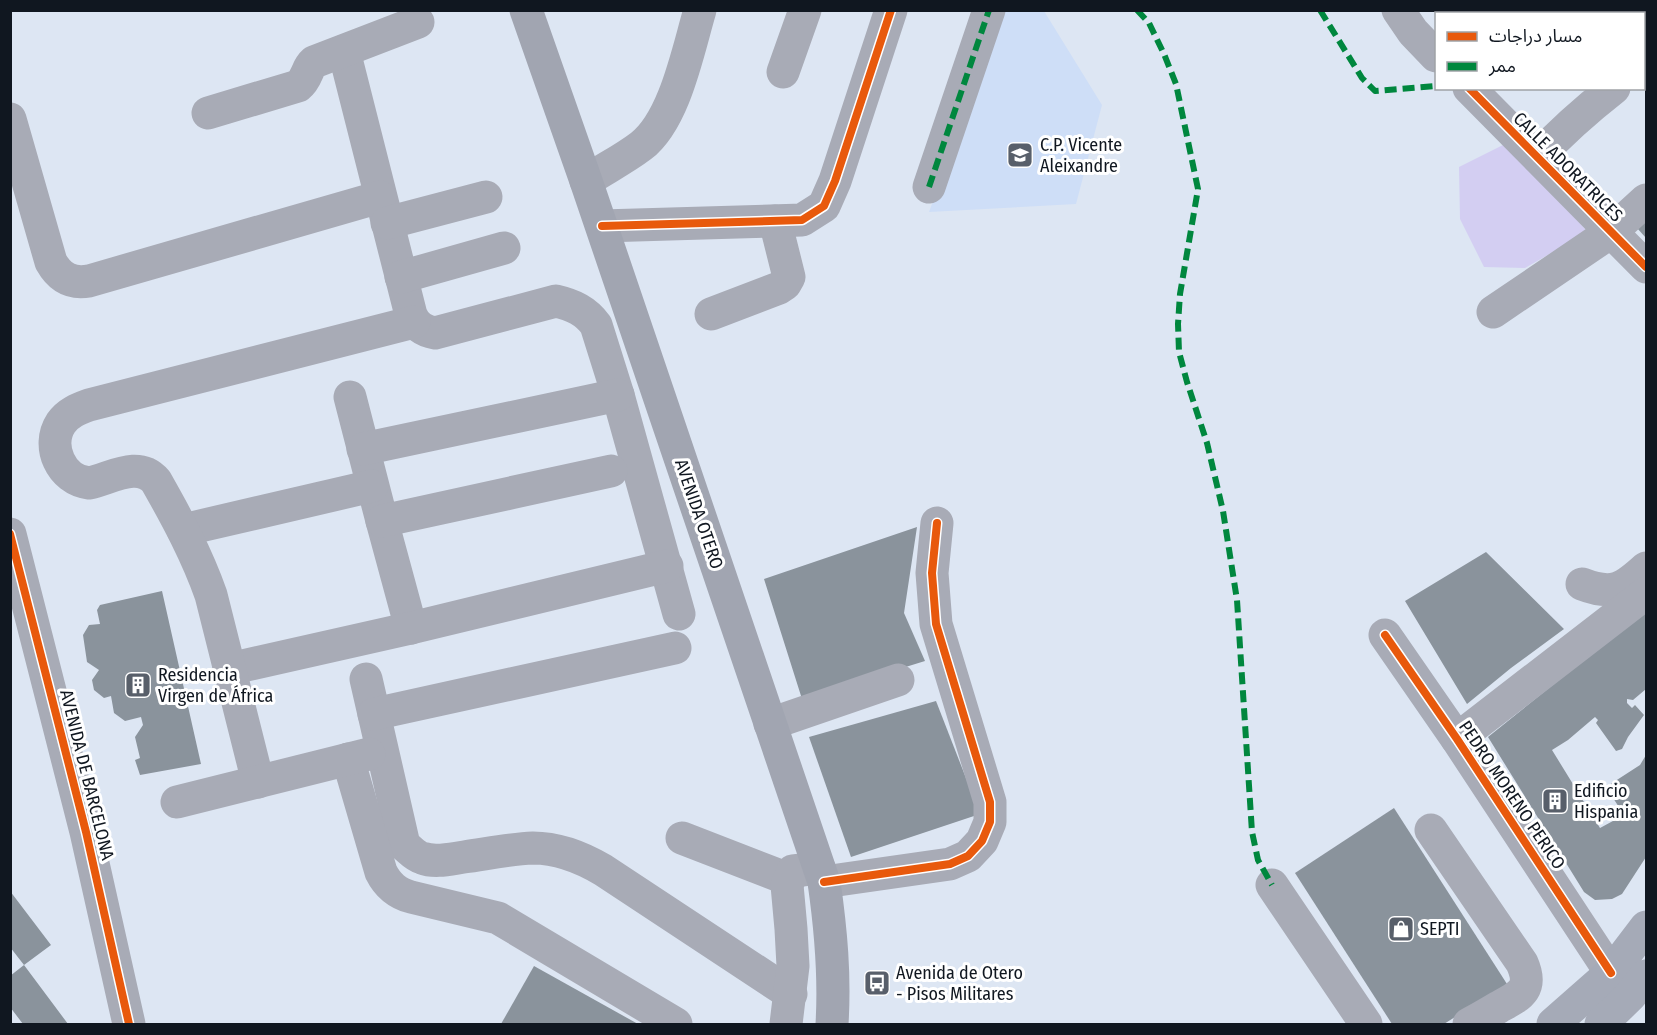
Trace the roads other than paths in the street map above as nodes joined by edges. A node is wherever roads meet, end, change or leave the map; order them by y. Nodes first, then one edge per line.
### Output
1 (700, 10) edge
2 (805, 10) edge
3 (891, 10) edge
4 (989, 10) edge
5 (1398, 10) edge
6 (535, 17) edge
7 (418, 22) dead end
8 (344, 51) junction
9 (1435, 54) edge
10 (783, 72) dead end
11 (1612, 90) edge
12 (1474, 104) edge
13 (208, 113) dead end
14 (10, 119) edge
15 (1538, 158) junction
16 (586, 181) junction
17 (929, 187) dead end
18 (486, 197) dead end
19 (1647, 200) edge
20 (384, 210) junction
21 (775, 221) junction
22 (602, 226) junction
23 (1611, 232) junction
24 (504, 248) dead end
25 (1647, 267) edge
26 (401, 277) junction
27 (1493, 312) dead end
28 (711, 314) dead end
29 (414, 322) junction
30 (618, 395) junction
31 (350, 397) dead end
32 (363, 449) junction
33 (611, 471) dead end
34 (372, 486) junction
35 (382, 521) junction
36 (937, 523) dead end
37 (183, 530) junction
38 (10, 534) edge
39 (667, 566) junction
40 (1647, 568) edge
41 (1582, 584) dead end
42 (1647, 593) edge
43 (679, 614) dead end
44 (411, 628) junction
45 (1385, 635) dead end
46 (675, 648) dead end
47 (229, 669) junction
48 (366, 679) dead end
49 (898, 680) dead end
50 (374, 714) junction
51 (770, 723) junction
52 (1457, 739) junction
53 (383, 751) junction
54 (348, 759) junction
55 (258, 782) junction
56 (177, 802) dead end
57 (1431, 830) dead end
58 (682, 838) dead end
59 (822, 875) junction
60 (788, 879) junction
61 (1272, 885) dead end
62 (1647, 927) edge
63 (1611, 973) junction
64 (1647, 976) edge
65 (789, 1009) edge
66 (129, 1024) edge
67 (676, 1024) edge
68 (832, 1024) edge
69 (1366, 1024) edge
70 (1469, 1024) edge
71 (1553, 1024) edge
72 (1601, 1024) edge

1 - 16 street
2 - 10 street
3 - 21 street
4 - 17 street
5 - 9 street
6 - 16 main road, AVENIDA OTERO
7 - 8 street
8 - 13 street
8 - 20 street
11 - 15 street
12 - 15 street, CALLE ADORATRICES
14 - 20 street
15 - 23 street, CALLE ADORATRICES
16 - 22 main road, AVENIDA OTERO
18 - 20 street
19 - 23 street
20 - 26 street
21 - 22 street
21 - 28 street
22 - 51 main road, AVENIDA OTERO
23 - 25 street, CALLE ADORATRICES
23 - 27 street
24 - 26 street
26 - 29 street
29 - 30 street
29 - 37 street
30 - 32 street
30 - 39 street
31 - 32 street
32 - 34 street
33 - 35 street
34 - 35 street
34 - 37 street
35 - 44 street
36 - 59 street
37 - 47 street
38 - 66 street, AVENIDA DE BARCELONA
39 - 43 street
39 - 44 street
40 - 41 street
42 - 52 street
44 - 47 street
45 - 52 street, PEDRO MORENO PERICO
46 - 50 street
47 - 55 street
48 - 50 street
49 - 51 street
50 - 53 street
51 - 59 main road, AVENIDA OTERO
52 - 63 street, PEDRO MORENO PERICO
53 - 54 street
53 - 65 street
54 - 55 street
54 - 67 street
55 - 56 street
57 - 70 street
58 - 60 street
59 - 60 street
59 - 68 main road, AVENIDA OTERO
60 - 65 street
61 - 69 street
62 - 63 highway
63 - 71 highway
64 - 72 highway

